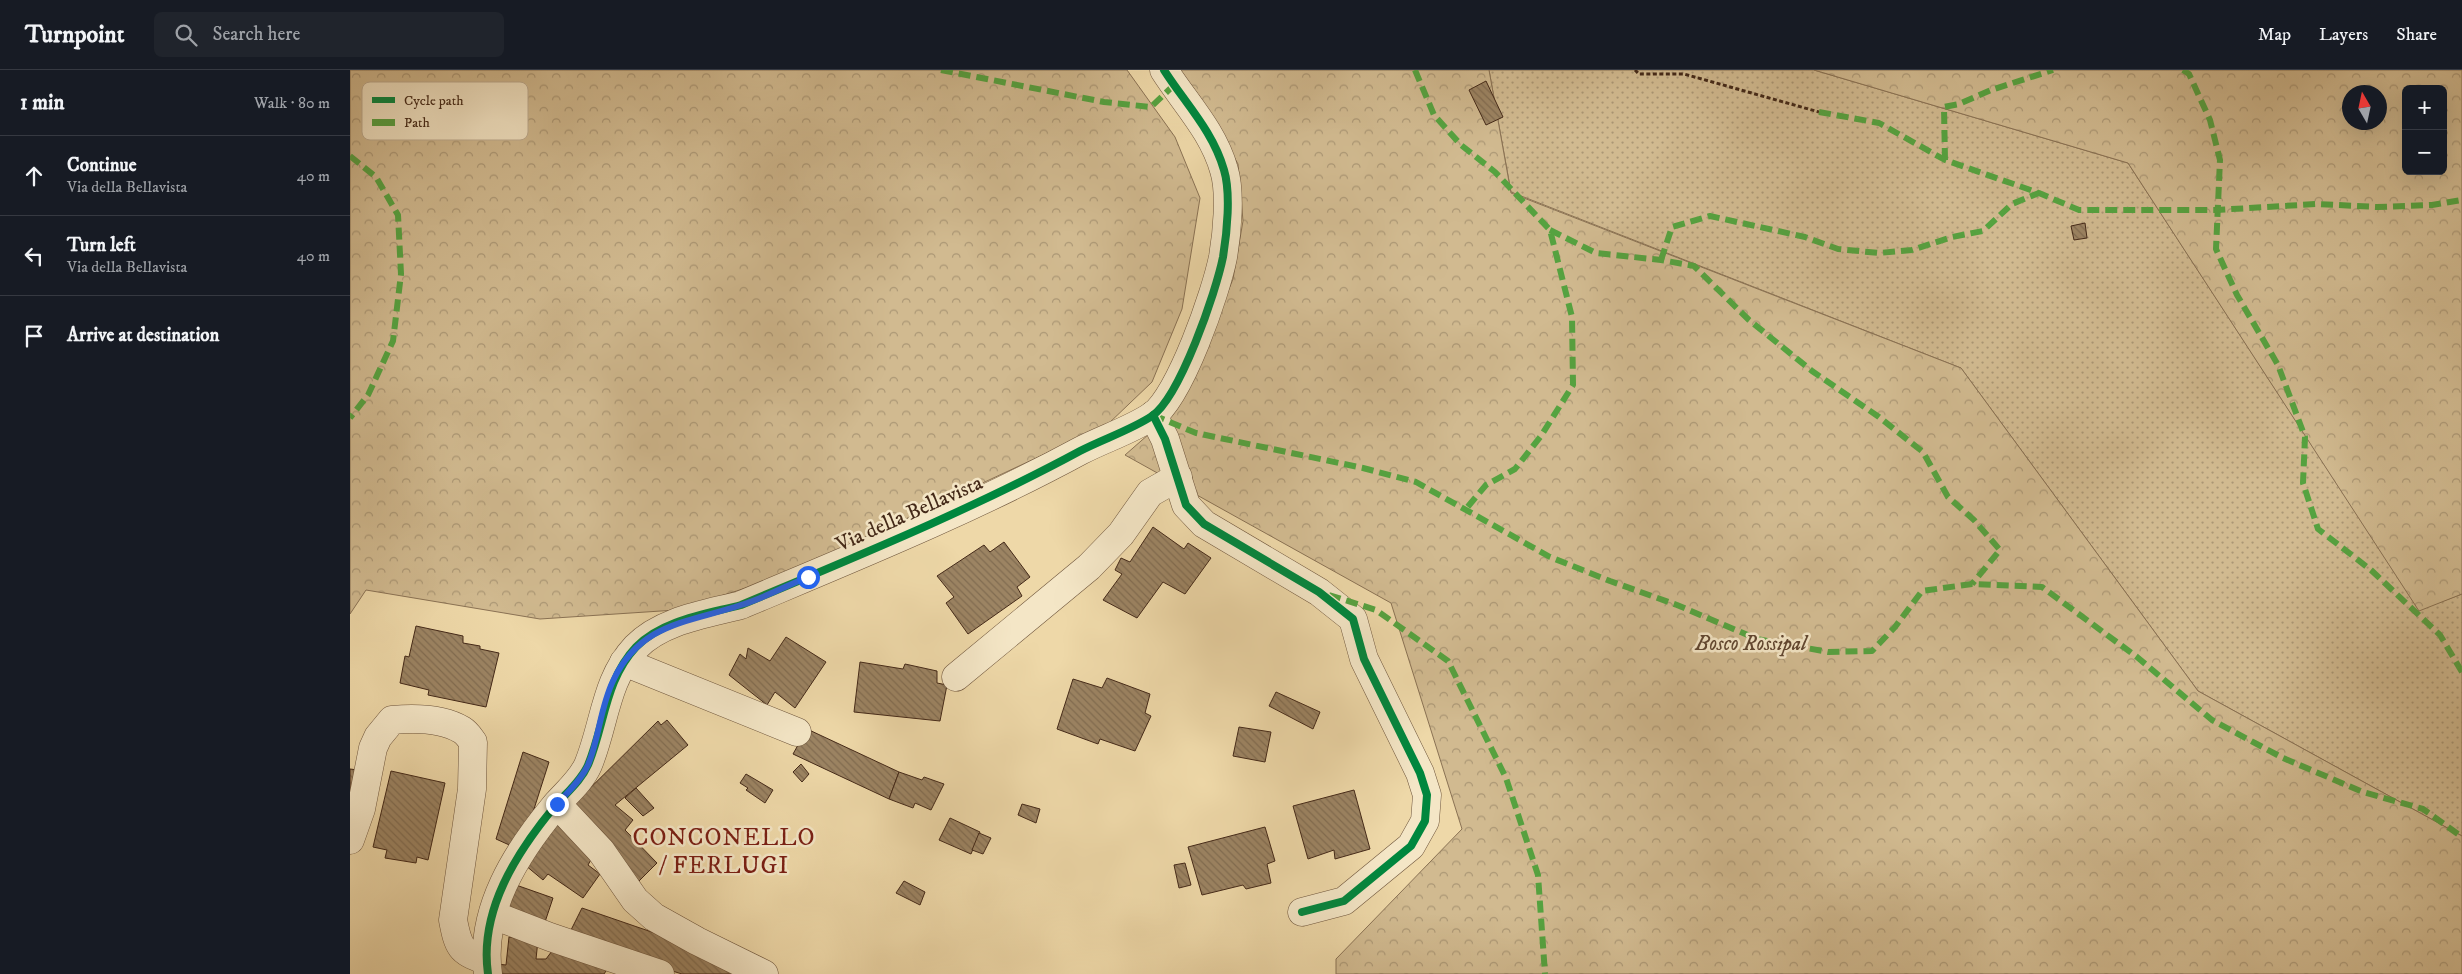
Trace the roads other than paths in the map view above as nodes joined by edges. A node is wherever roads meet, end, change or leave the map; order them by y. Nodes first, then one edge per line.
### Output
1 (1164, 70) edge
2 (1153, 415) junction
3 (1178, 477) junction
4 (624, 662) junction
5 (956, 677) dead end
6 (797, 732) dead end
7 (557, 804) junction
8 (350, 840) edge
9 (1302, 912) dead end
10 (493, 915) junction
11 (487, 967) edge
12 (660, 974) edge
13 (764, 974) edge

1 - 2 street, Via della Bellavista
2 - 3 street
2 - 4 street, Via della Bellavista
3 - 5 street
3 - 9 street
4 - 6 street
4 - 7 street, Via della Bellavista
7 - 10 street, Via della Bellavista
7 - 13 street
8 - 11 street
10 - 11 street, Via della Bellavista
10 - 12 street

